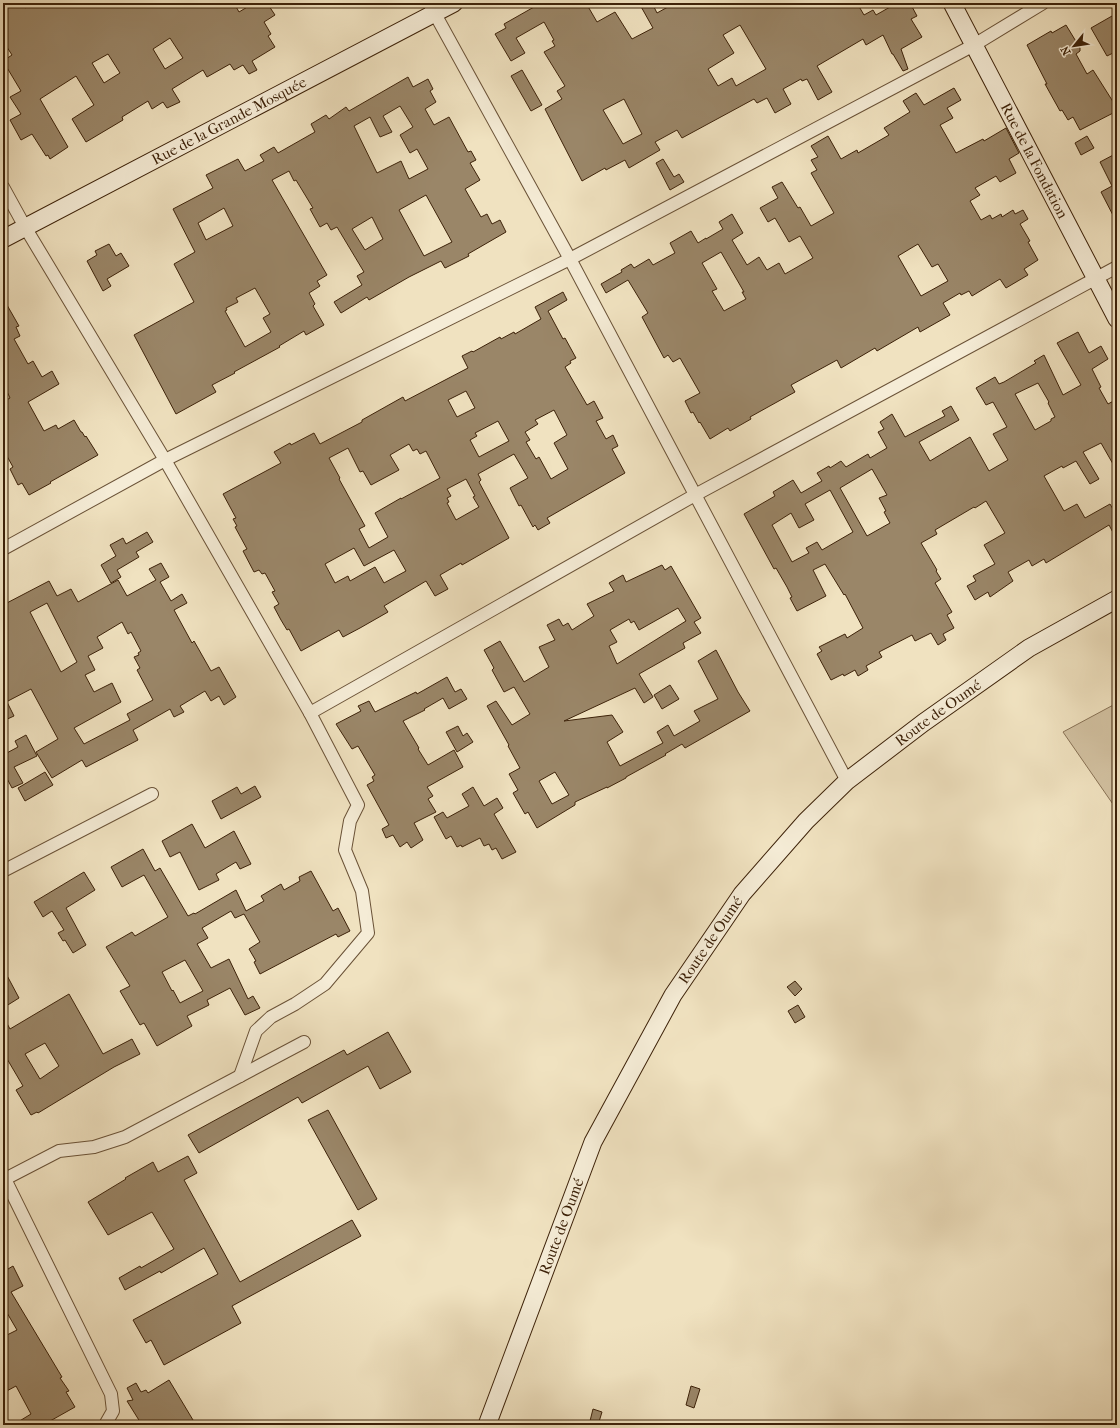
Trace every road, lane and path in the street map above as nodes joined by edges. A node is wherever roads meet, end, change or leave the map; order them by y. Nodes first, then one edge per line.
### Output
1 (454, 3) edge
2 (952, 3) edge
3 (1044, 3) edge
4 (432, 8) edge
5 (974, 45) junction
6 (3, 187) edge
7 (24, 227) junction
8 (3, 239) edge
9 (570, 259) junction
10 (1117, 267) edge
11 (1095, 278) junction
12 (1117, 319) edge
13 (166, 460) junction
14 (695, 495) junction
15 (3, 548) edge
16 (1117, 599) edge
17 (310, 713) junction
18 (847, 781) junction
19 (152, 794) dead end
20 (3, 871) edge
21 (304, 1042) dead end
22 (240, 1076) junction
23 (4, 1178) edge
24 (105, 1425) edge
25 (487, 1425) edge

1 - 4 main road, Rue de la Grande Mosquée
2 - 5 main road, Rue de la Fondation
3 - 5 street
4 - 7 main road, Rue de la Grande Mosquée
4 - 9 street
5 - 9 street
5 - 11 main road, Rue de la Fondation
6 - 7 street
7 - 8 main road, Rue de la Grande Mosquée
7 - 13 street
9 - 13 street
9 - 14 street
10 - 11 street
11 - 12 main road, Rue de la Fondation
11 - 14 street
13 - 15 street
13 - 17 street
14 - 17 street
14 - 18 street
16 - 18 main road, Route de Oumé
17 - 22 street
18 - 25 main road, Route de Oumé
19 - 20 street
21 - 22 street
22 - 23 street
23 - 24 street

